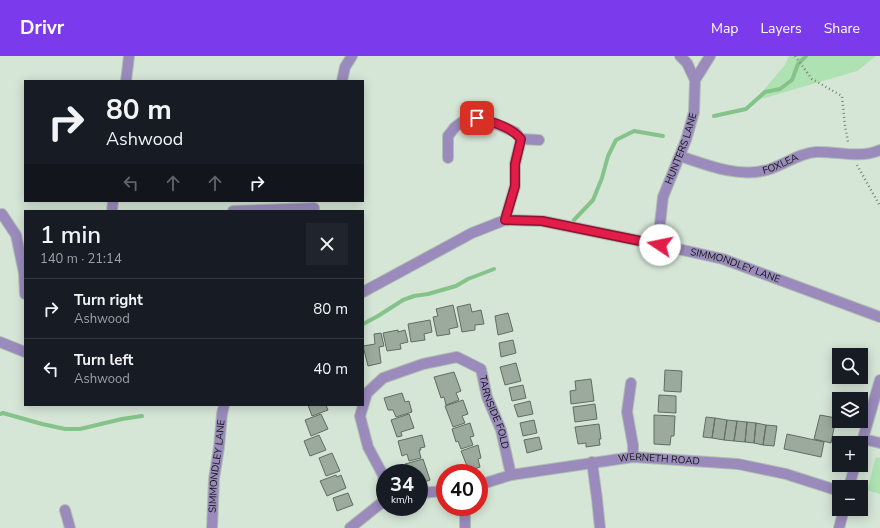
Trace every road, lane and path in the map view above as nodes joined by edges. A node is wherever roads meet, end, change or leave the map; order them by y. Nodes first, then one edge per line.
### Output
1 (129, 56) edge
2 (352, 56) edge
3 (680, 56) edge
4 (710, 56) edge
5 (795, 56) edge
6 (126, 80) edge
7 (342, 80) edge
8 (695, 80) junction
9 (521, 139) junction
10 (539, 140) dead end
11 (880, 150) edge
12 (850, 154) junction
13 (680, 156) junction
14 (448, 158) dead end
15 (880, 206) edge
16 (314, 207) edge
17 (253, 210) edge
18 (2, 214) dead end
19 (505, 220) junction
20 (660, 245) junction
21 (24, 273) edge
22 (364, 291) edge
23 (880, 318) edge
24 (0, 342) edge
25 (24, 352) edge
26 (880, 380) edge
27 (631, 383) dead end
28 (364, 403) edge
29 (222, 406) edge
30 (363, 406) edge
31 (864, 436) edge
32 (868, 443) edge
33 (880, 444) edge
34 (633, 457) junction
35 (592, 462) junction
36 (377, 464) edge
37 (512, 475) junction
38 (488, 482) edge
39 (832, 489) edge
40 (376, 506) edge
41 (65, 510) dead end
42 (465, 516) edge
43 (842, 516) edge
44 (70, 528) edge
45 (212, 528) edge
46 (350, 528) edge
47 (465, 528) edge
48 (600, 528) edge
49 (838, 528) edge

1 - 6 street
2 - 7 street
3 - 8 street, HUNTERS LANE
4 - 8 street
5 - 12 path
8 - 13 street, HUNTERS LANE
9 - 10 street
9 - 14 street
9 - 19 street
11 - 12 street, FOXLEA
12 - 13 street, FOXLEA
12 - 15 path
13 - 20 street, HUNTERS LANE
16 - 17 street
18 - 21 street
19 - 20 street, SIMMONDLEY LANE
19 - 22 street, SIMMONDLEY LANE
20 - 23 street, SIMMONDLEY LANE
24 - 25 street
26 - 31 street
27 - 34 street
28 - 37 street, TARNSIDE FOLD
29 - 45 street, SIMMONDLEY LANE
30 - 36 street, TARNSIDE FOLD
32 - 33 street
34 - 35 street, WERNETH ROAD
34 - 39 street, WERNETH ROAD
35 - 37 street, WERNETH ROAD
35 - 48 street
37 - 38 street, WERNETH ROAD
40 - 46 street
41 - 44 street
42 - 47 street
43 - 49 street

